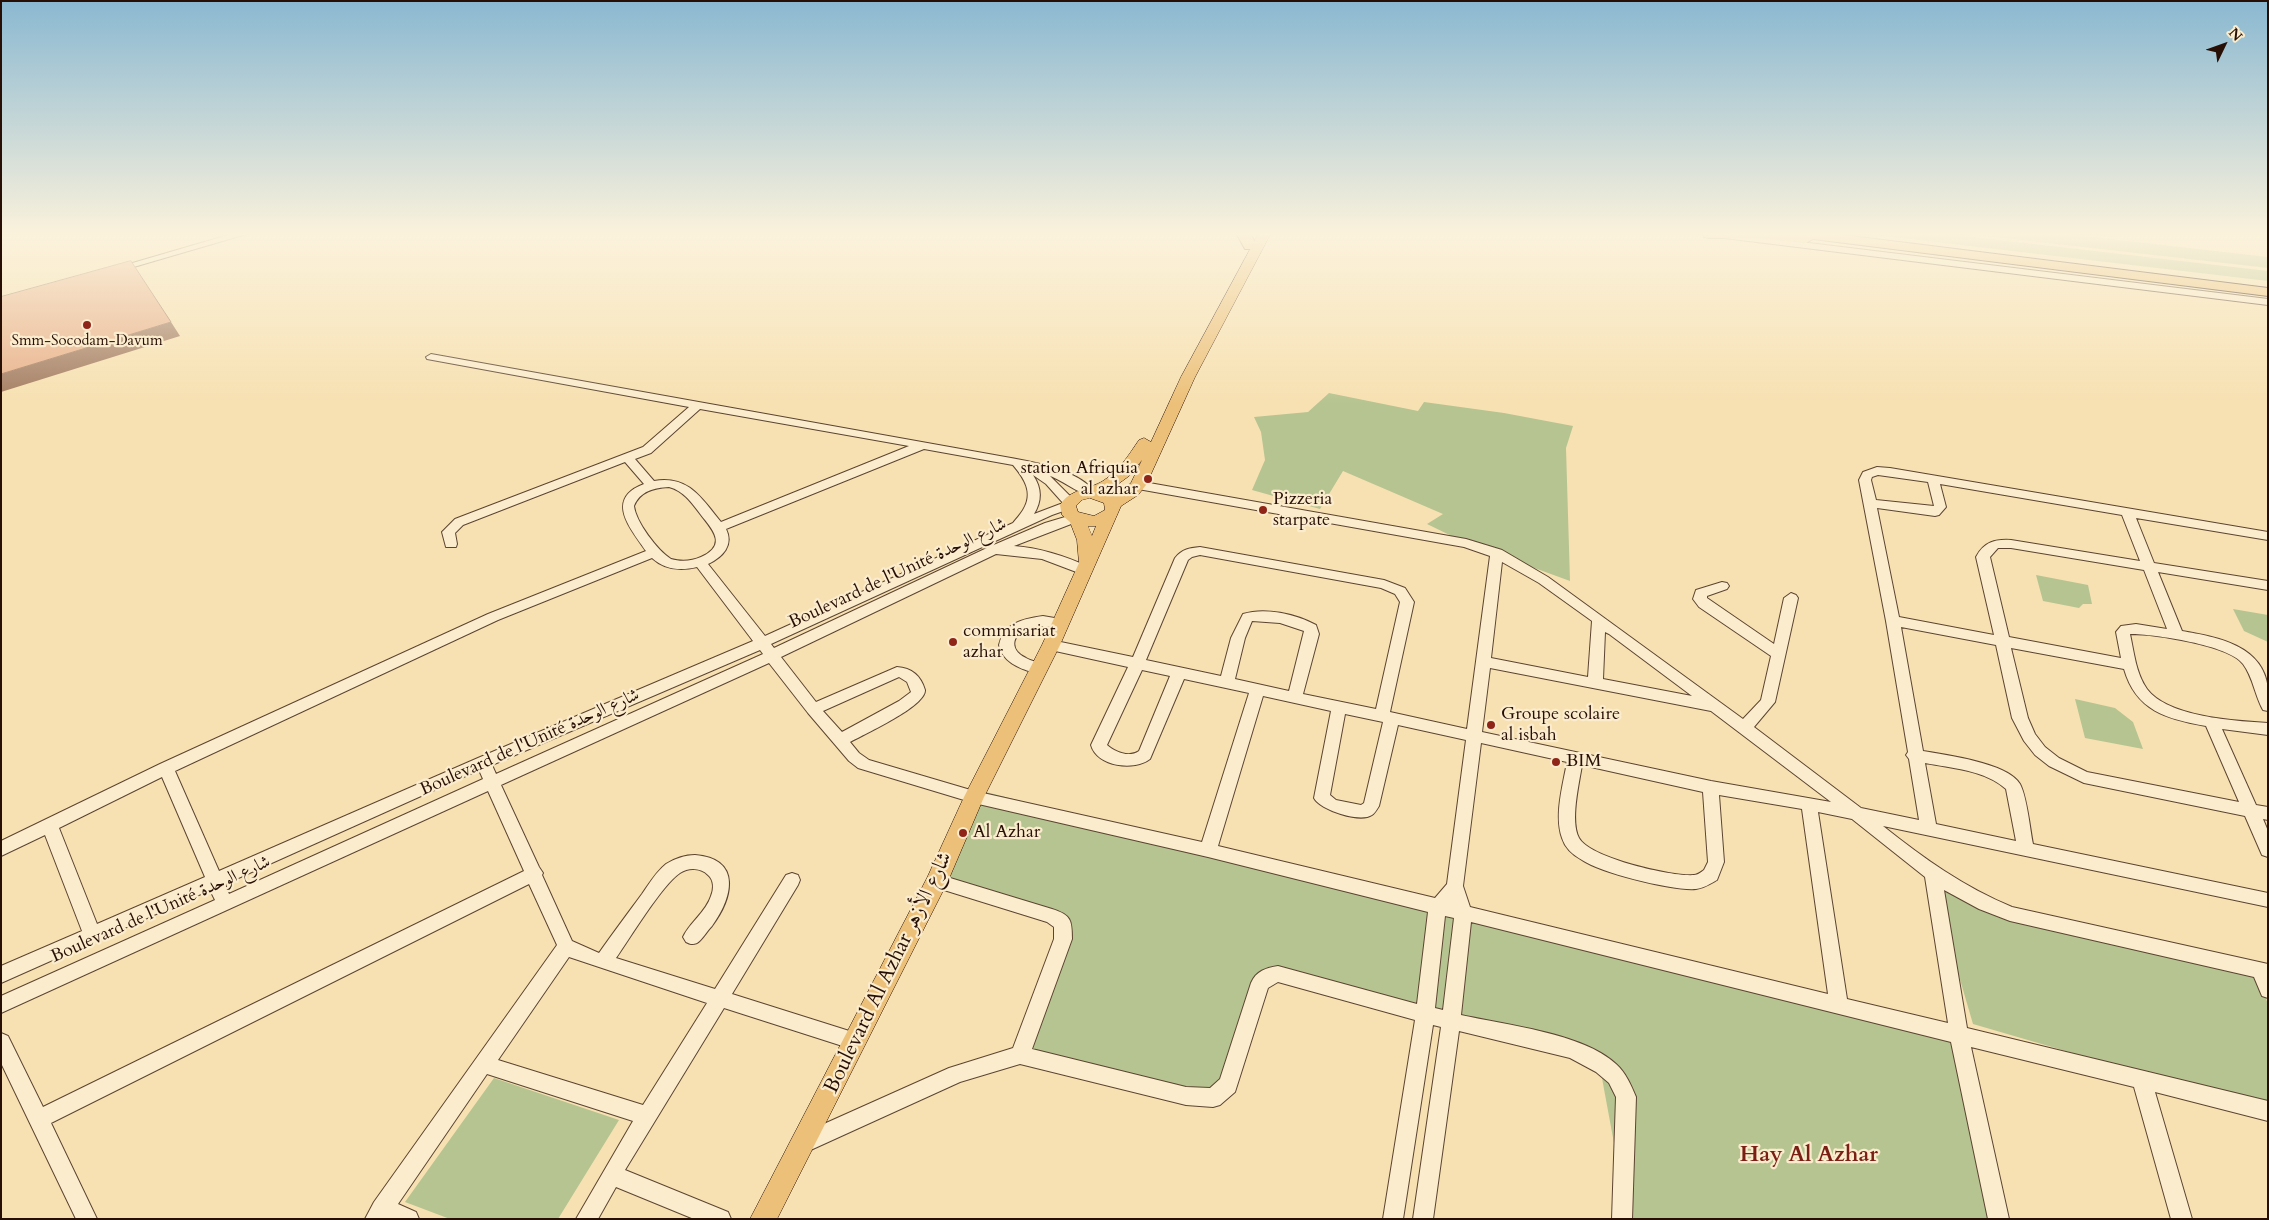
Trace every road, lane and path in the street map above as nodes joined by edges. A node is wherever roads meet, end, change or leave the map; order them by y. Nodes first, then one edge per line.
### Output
1 (1227, 290) edge
2 (1231, 290) edge
3 (2169, 290) edge
4 (2252, 290) edge
5 (2268, 292) edge
6 (2268, 302) edge
7 (431, 358) dead end
8 (698, 405) junction
9 (922, 445) junction
10 (628, 458) junction
11 (1020, 464) junction
12 (1933, 479) junction
13 (1138, 484) junction
14 (651, 485) junction
15 (1092, 493) junction
16 (1870, 503) junction
17 (1111, 510) junction
18 (1073, 511) junction
19 (2127, 511) junction
20 (718, 528) junction
21 (1013, 528) junction
22 (2268, 536) edge
23 (451, 544) dead end
24 (994, 550) junction
25 (655, 552) junction
26 (1498, 553) junction
27 (700, 562) junction
28 (1085, 566) junction
29 (2149, 567) junction
30 (1722, 586) dead end
31 (2268, 586) edge
32 (1791, 598) dead end
33 (1599, 619) junction
34 (1893, 620) junction
35 (1061, 623) junction
36 (2177, 636) junction
37 (2000, 640) junction
38 (1051, 645) junction
39 (768, 648) junction
40 (1779, 654) junction
41 (1484, 662) junction
42 (1137, 664) junction
43 (2130, 665) junction
44 (1039, 668) junction
45 (1179, 672) junction
46 (1227, 682) junction
47 (1595, 684) junction
48 (1258, 689) junction
49 (2264, 689) edge
50 (1294, 698) junction
51 (2268, 706) edge
52 (1339, 707) junction
53 (1717, 707) junction
54 (813, 709) junction
55 (1387, 717) junction
56 (2212, 721) junction
57 (1745, 727) junction
58 (2268, 729) edge
59 (1475, 736) junction
60 (840, 740) junction
61 (1914, 755) junction
62 (1575, 758) junction
63 (483, 762) junction
64 (166, 768) junction
65 (492, 782) junction
66 (1711, 787) junction
67 (974, 797) junction
68 (1809, 804) junction
69 (2250, 811) junction
70 (1856, 814) junction
71 (2268, 814) edge
72 (50, 827) junction
73 (1929, 829) junction
74 (2026, 849) junction
75 (1, 850) edge
76 (1208, 850) junction
77 (2268, 850) edge
78 (534, 873) junction
79 (1933, 873) junction
80 (792, 880) dead end
81 (214, 881) junction
82 (937, 881) junction
83 (1455, 886) junction
84 (2268, 900) edge
85 (225, 904) junction
86 (1438, 908) junction
87 (1463, 913) junction
88 (92, 934) junction
89 (692, 937) dead end
90 (566, 946) junction
91 (602, 962) junction
92 (2264, 971) edge
93 (1, 975) edge
94 (2268, 990) edge
95 (720, 1000) junction
96 (1, 1005) edge
97 (1839, 1005) junction
98 (1425, 1014) junction
99 (1451, 1020) junction
100 (1960, 1035) junction
101 (855, 1041) junction
102 (1, 1042) edge
103 (1020, 1055) junction
104 (483, 1064) junction
105 (2140, 1079) junction
106 (2268, 1110) edge
107 (647, 1116) junction
108 (39, 1119) junction
109 (804, 1143) junction
110 (610, 1175) junction
111 (378, 1214) edge
112 (87, 1219) edge
113 (409, 1219) edge
114 (586, 1219) edge
115 (721, 1219) edge
116 (763, 1219) edge
117 (1394, 1219) edge
118 (1423, 1219) edge
119 (1622, 1219) edge
120 (1998, 1219) edge
121 (2182, 1219) edge

1 - 15 main road
2 - 13 main road
3 - 6 street
4 - 5 highway
7 - 8 street
8 - 9 street
8 - 10 street
9 - 11 street
9 - 20 street
10 - 14 street
10 - 23 street
11 - 15 street
11 - 18 street
11 - 21 street
12 - 16 street
12 - 16 street
12 - 19 street
13 - 17 main road
13 - 26 street
14 - 20 street
14 - 25 street
15 - 17 main road
15 - 18 main road
16 - 34 street
17 - 18 main road
17 - 28 main road, Boulevard Al Azhar شارع الأزهر
18 - 21 street, Boulevard de l'Unité شارع الوحدة
18 - 24 street, Boulevard de l'Unité شارع الوحدة
18 - 28 main road
19 - 22 street
19 - 29 street
20 - 27 street
21 - 39 street, Boulevard de l'Unité شارع الوحدة
24 - 28 street
24 - 39 street, Boulevard de l'Unité شارع الوحدة
25 - 27 street
25 - 64 street
26 - 33 street
26 - 41 street
27 - 39 street
28 - 35 main road, Boulevard Al Azhar شارع الأزهر
29 - 31 street
29 - 36 street
29 - 37 street
30 - 40 street
32 - 40 street
33 - 47 street
33 - 53 street
34 - 37 street
34 - 61 street
35 - 38 main road, Boulevard Al Azhar شارع الأزهر
35 - 44 street
36 - 43 street
36 - 49 street
37 - 43 street
37 - 69 street
38 - 42 street
38 - 44 main road, Boulevard Al Azhar شارع الأزهر
39 - 54 street
39 - 63 street, Boulevard de l'Unité شارع الوحدة
39 - 65 street, Boulevard de l'Unité شارع الوحدة
40 - 57 street
41 - 47 street
41 - 59 street
42 - 45 street
42 - 45 street
42 - 55 street
43 - 56 street
44 - 67 main road, Boulevard Al Azhar شارع الأزهر
45 - 46 street
46 - 48 street
46 - 50 street
47 - 53 street
48 - 50 street
48 - 76 street
49 - 51 street
50 - 52 street
52 - 55 street
52 - 55 street
53 - 57 street
54 - 60 street
54 - 60 street
55 - 59 street
56 - 58 street
56 - 69 street
57 - 70 street
59 - 62 street
59 - 83 street
60 - 67 street
61 - 73 street
61 - 74 street
62 - 66 street
62 - 66 street
63 - 65 street
63 - 81 street, Boulevard de l'Unité شارع الوحدة
64 - 72 street
64 - 81 street
65 - 78 street
65 - 85 street, Boulevard de l'Unité شارع الوحدة
66 - 68 street
67 - 76 street
67 - 82 main road, Boulevard Al Azhar شارع الأزهر
68 - 70 street
68 - 97 street
69 - 71 street
69 - 77 street
70 - 73 street
70 - 79 street
72 - 75 street
72 - 88 street
73 - 74 street
74 - 84 street
76 - 86 street
78 - 90 street
78 - 108 street
79 - 92 street
79 - 100 street
80 - 95 street
81 - 85 street
81 - 88 street, Boulevard de l'Unité شارع الوحدة
82 - 101 main road, Boulevard Al Azhar شارع الأزهر
82 - 103 street
83 - 86 street
83 - 87 street
85 - 96 street, Boulevard de l'Unité شارع الوحدة
86 - 87 street
86 - 98 street
87 - 97 street
87 - 99 street
88 - 93 street, Boulevard de l'Unité شارع الوحدة
89 - 91 street
90 - 91 street
90 - 104 street
91 - 95 street
92 - 94 street
95 - 101 street
95 - 107 street
97 - 100 street
98 - 99 street
98 - 103 street
98 - 117 street
99 - 118 street
99 - 119 street
100 - 105 street
100 - 120 street
101 - 109 main road, Boulevard Al Azhar شارع الأزهر
102 - 108 street
103 - 109 street
104 - 107 street
104 - 111 street
105 - 106 street
105 - 121 street
107 - 110 street
108 - 112 street
109 - 116 main road, Boulevard Al Azhar شارع الأزهر
110 - 114 street
110 - 115 street
111 - 113 street

